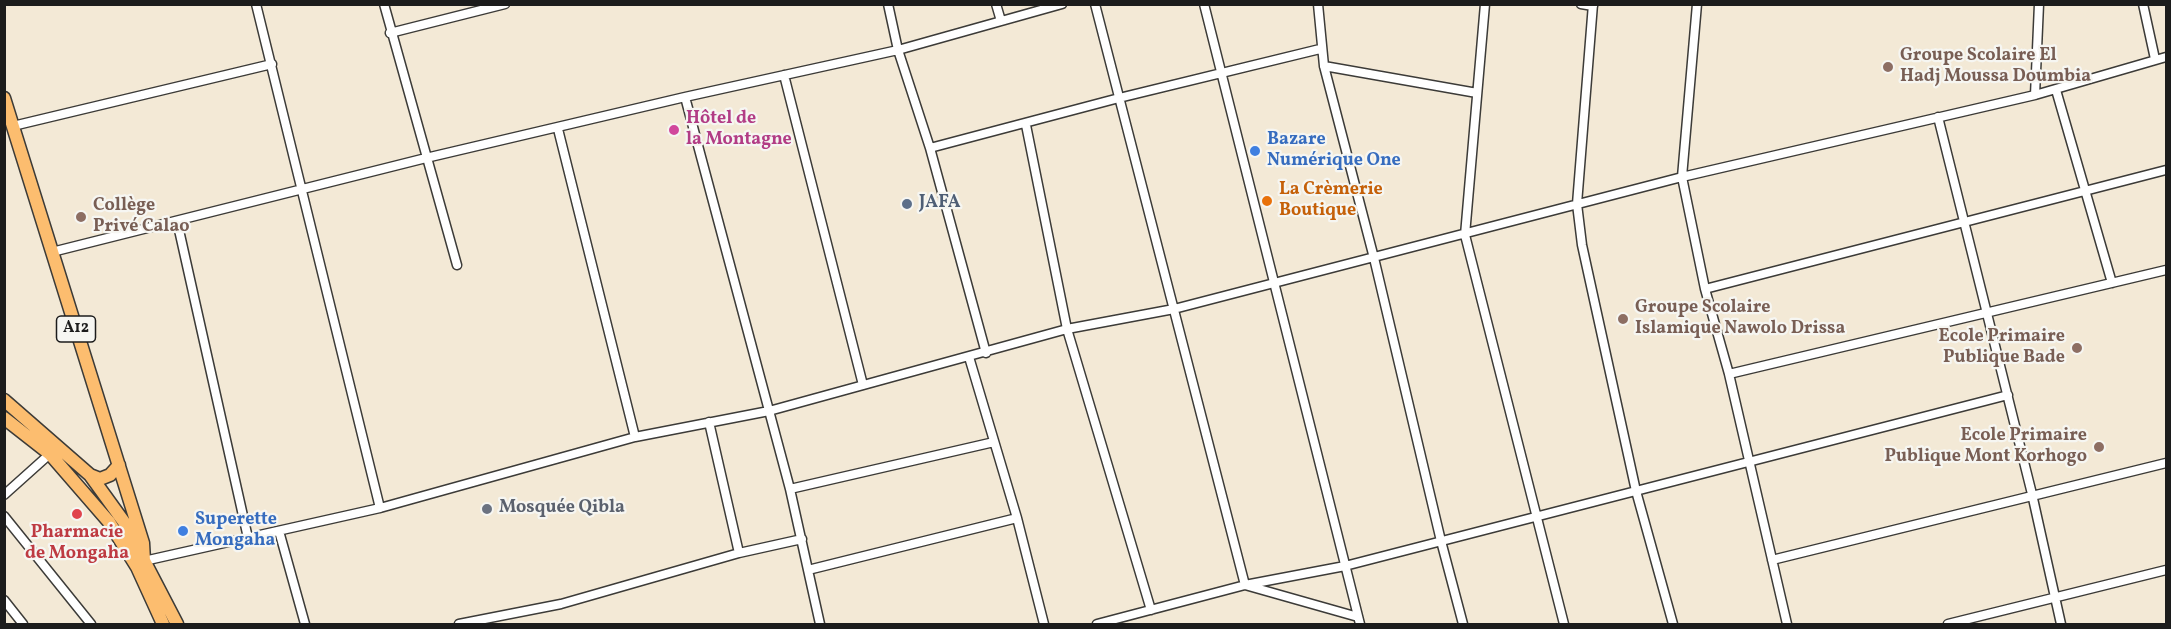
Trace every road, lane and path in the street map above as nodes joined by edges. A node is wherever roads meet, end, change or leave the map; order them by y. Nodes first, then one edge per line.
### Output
1 (256, 4) edge
2 (384, 4) edge
3 (505, 4) edge
4 (888, 4) edge
5 (996, 4) edge
6 (1062, 4) edge
7 (1095, 4) edge
8 (1204, 4) edge
9 (1318, 4) edge
10 (1485, 4) edge
11 (1581, 4) edge
12 (1697, 4) edge
13 (2039, 4) edge
14 (2144, 4) edge
15 (1593, 5) edge
16 (1000, 21) junction
17 (390, 33) junction
18 (1320, 49) junction
19 (898, 50) junction
20 (2166, 57) edge
21 (2155, 59) junction
22 (272, 64) junction
23 (1324, 66) junction
24 (1220, 73) junction
25 (784, 75) junction
26 (2056, 90) junction
27 (1477, 93) junction
28 (2035, 95) junction
29 (685, 97) junction
30 (4, 98) edge
31 (1119, 98) junction
32 (1938, 117) junction
33 (1026, 124) junction
34 (13, 126) junction
35 (558, 129) junction
36 (930, 148) junction
37 (426, 159) junction
38 (2166, 170) edge
39 (1682, 177) junction
40 (301, 190) junction
41 (2088, 191) junction
42 (1577, 204) junction
43 (177, 221) junction
44 (1964, 223) junction
45 (1465, 235) junction
46 (52, 252) junction
47 (1374, 258) junction
48 (457, 265) dead end
49 (2166, 270) edge
50 (2112, 283) junction
51 (1272, 284) junction
52 (1705, 289) junction
53 (1174, 309) junction
54 (1988, 314) junction
55 (1067, 329) junction
56 (986, 353) junction
57 (969, 357) junction
58 (1729, 374) junction
59 (863, 385) junction
60 (2008, 394) junction
61 (4, 400) edge
62 (769, 411) junction
63 (4, 418) edge
64 (710, 422) junction
65 (635, 437) junction
66 (994, 442) junction
67 (54, 450) junction
68 (2166, 463) edge
69 (1748, 464) junction
70 (119, 465) junction
71 (90, 475) junction
72 (790, 489) junction
73 (1636, 491) junction
74 (2032, 494) junction
75 (4, 495) edge
76 (380, 508) junction
77 (4, 516) edge
78 (1536, 516) junction
79 (1017, 518) junction
80 (279, 531) junction
81 (248, 538) junction
82 (802, 539) junction
83 (1441, 541) junction
84 (739, 554) junction
85 (1772, 560) junction
86 (141, 564) junction
87 (1345, 566) junction
88 (808, 570) junction
89 (2166, 570) edge
90 (1245, 585) junction
91 (2055, 597) junction
92 (4, 600) edge
93 (1150, 610) junction
94 (1359, 620) edge
95 (23, 624) edge
96 (91, 624) edge
97 (163, 624) edge
98 (177, 624) edge
99 (305, 624) edge
100 (459, 624) edge
101 (820, 624) edge
102 (1044, 624) edge
103 (1097, 624) edge
104 (1463, 624) edge
105 (1564, 624) edge
106 (1673, 624) edge
107 (1787, 624) edge
108 (1948, 624) edge
109 (2061, 624) edge

1 - 22 street
2 - 17 street
3 - 17 street
4 - 19 street
5 - 16 street
6 - 16 street
7 - 31 street
8 - 24 street
9 - 18 street
10 - 27 street
11 - 15 street
12 - 39 street
13 - 28 street
14 - 21 street
15 - 42 street
16 - 19 street
17 - 37 street
18 - 23 street
18 - 24 street
19 - 25 street
19 - 36 street
20 - 21 street
21 - 26 street
22 - 34 street
22 - 40 street
23 - 27 street
23 - 47 street
24 - 31 street
24 - 51 street
25 - 29 street
25 - 59 street
26 - 28 street
26 - 41 street
27 - 45 street
28 - 32 street
29 - 35 street
29 - 62 street
30 - 34 main road, A12
31 - 33 street
31 - 53 street
32 - 39 street
32 - 44 street
33 - 36 street
33 - 55 street
34 - 46 main road, A12
35 - 37 street
35 - 65 street
36 - 56 street
37 - 40 street
37 - 48 street
38 - 41 street
39 - 42 street
39 - 52 street
40 - 43 street
40 - 76 street
41 - 44 street
41 - 50 street
42 - 45 street
42 - 73 street
43 - 46 street
43 - 81 street
44 - 52 street
44 - 54 street
45 - 47 street
45 - 78 street
46 - 70 main road, A12
47 - 51 street
47 - 83 street
49 - 50 street
50 - 54 street
51 - 53 street
51 - 87 street
52 - 58 street
53 - 55 street
53 - 90 street
54 - 58 street
54 - 60 street
55 - 56 street
55 - 93 street
56 - 57 street
57 - 59 street
57 - 66 street
58 - 69 street
59 - 62 street
60 - 69 street
60 - 74 street
61 - 67 main road, A12
62 - 64 street
62 - 72 street
63 - 67 main road, A12
64 - 65 street
64 - 84 street
65 - 76 street
66 - 72 street
66 - 79 street
67 - 71 main road, A12
67 - 75 street
67 - 86 main road, A12
68 - 74 street
69 - 73 street
69 - 85 street
70 - 71 main road
70 - 86 main road, A12
71 - 86 main road, A12
72 - 82 street
73 - 78 street
73 - 106 street
74 - 85 street
74 - 91 street
76 - 80 street
77 - 96 street
78 - 83 street
78 - 105 street
79 - 88 street
79 - 102 street
80 - 81 street
80 - 99 street
81 - 86 street
82 - 84 street
82 - 88 street
83 - 87 street
83 - 104 street
84 - 100 street
85 - 107 street
86 - 97 main road, A12
86 - 98 main road, A12
87 - 90 street
87 - 94 street
88 - 101 street
89 - 91 street
90 - 93 street
90 - 94 street
91 - 108 street
91 - 109 street
92 - 95 street
93 - 103 street

